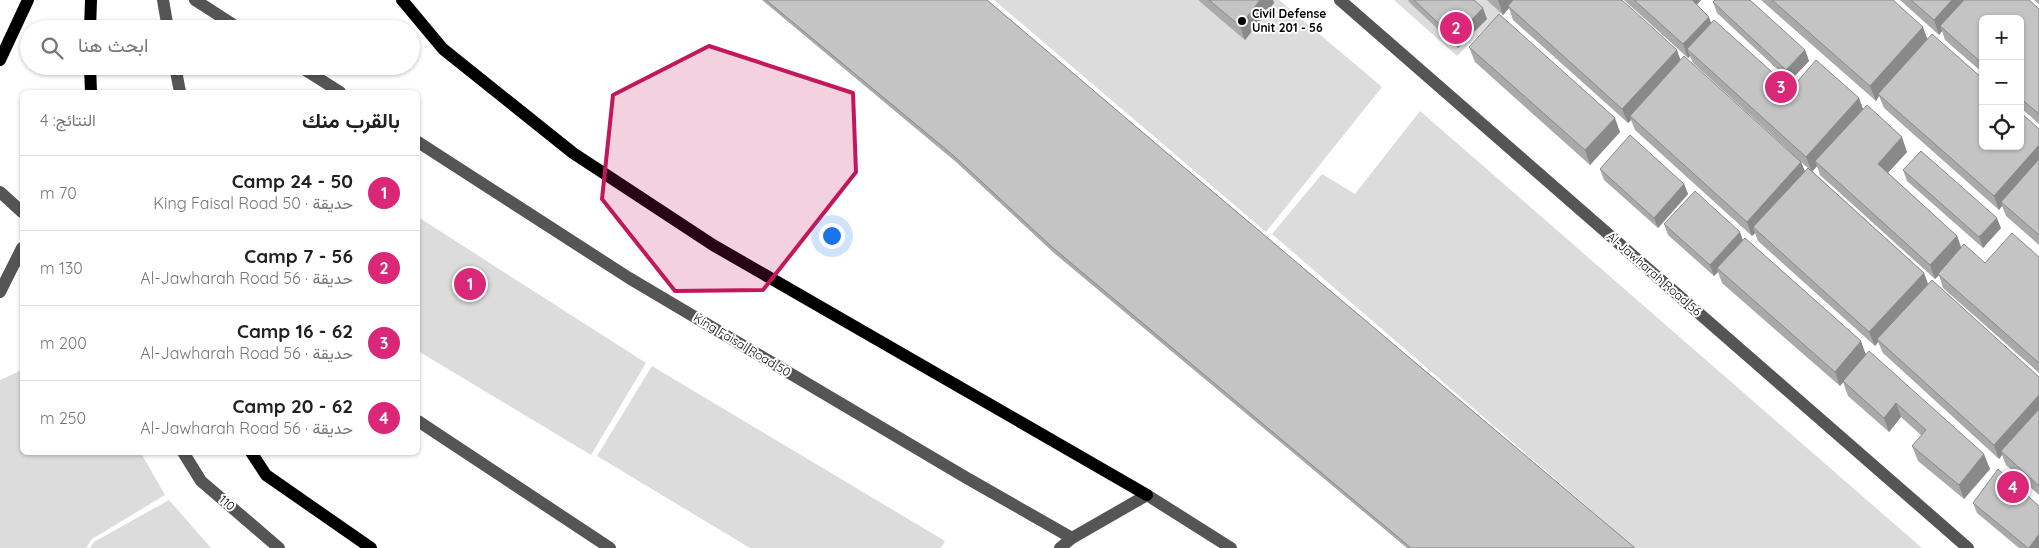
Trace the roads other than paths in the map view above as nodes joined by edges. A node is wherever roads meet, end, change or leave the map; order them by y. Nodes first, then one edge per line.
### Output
1 (28, 0) edge
2 (91, 0) edge
3 (163, 0) edge
4 (195, 0) edge
5 (402, 0) edge
6 (1340, 0) edge
7 (90, 20) edge
8 (166, 20) edge
9 (226, 20) edge
10 (419, 20) edge
11 (420, 22) edge
12 (0, 60) edge
13 (90, 75) edge
14 (177, 75) edge
15 (313, 75) edge
16 (91, 90) edge
17 (180, 90) edge
18 (337, 90) edge
19 (420, 143) edge
20 (0, 192) edge
21 (20, 210) edge
22 (20, 252) edge
23 (0, 292) edge
24 (420, 422) edge
25 (185, 455) edge
26 (253, 455) edge
27 (1147, 495) junction
28 (1072, 538) junction
29 (279, 548) edge
30 (372, 548) edge
31 (610, 548) edge
32 (1060, 548) edge
33 (1231, 548) edge
34 (1968, 548) edge

1 - 12 main road
2 - 7 main road
3 - 8 street
4 - 9 street
5 - 10 main road
6 - 34 street, Al-Jawharah Road 56
11 - 27 main road
13 - 16 main road
14 - 17 street
15 - 18 street
19 - 28 street, King Faisal Road 50
20 - 21 street
22 - 23 street
24 - 31 street
25 - 29 street, 110
26 - 30 main road
27 - 28 street
27 - 33 street
28 - 32 street

